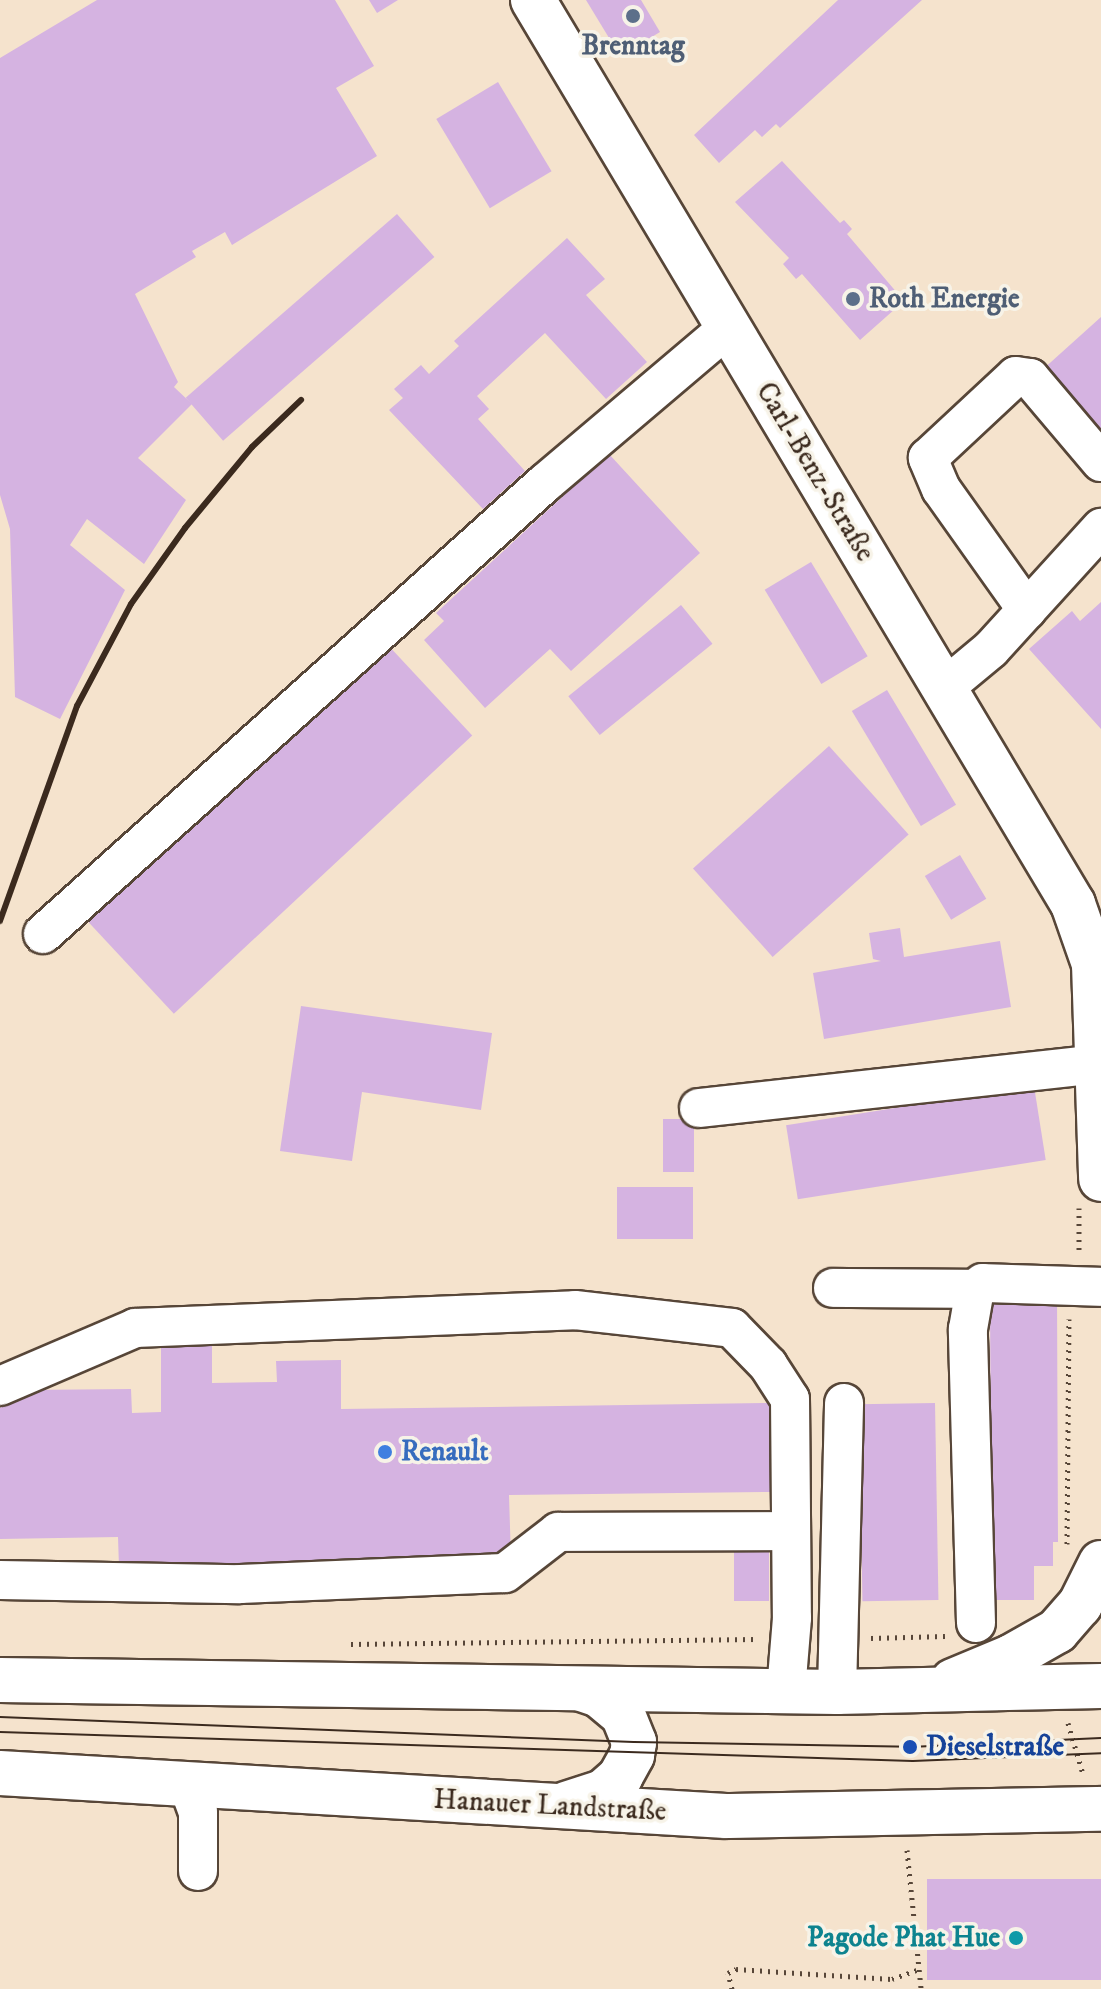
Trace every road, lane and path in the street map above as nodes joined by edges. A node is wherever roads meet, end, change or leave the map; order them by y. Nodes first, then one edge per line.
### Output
1 (533, 0) edge
2 (729, 327) junction
3 (1101, 462) edge
4 (1101, 528) edge
5 (1027, 610) junction
6 (943, 689) junction
7 (43, 934) dead end
8 (1096, 944) edge
9 (1097, 1064) junction
10 (699, 1108) dead end
11 (1090, 1188) edge
12 (1088, 1286) edge
13 (833, 1288) dead end
14 (975, 1289) junction
15 (0, 1386) edge
16 (844, 1403) dead end
17 (791, 1531) junction
18 (1081, 1562) edge
19 (0, 1580) edge
20 (966, 1630) joint
21 (838, 1638) junction
22 (791, 1639) junction
23 (348, 1644) dead end
24 (0, 1680) edge
25 (1101, 1686) edge
26 (1057, 1688) junction
27 (582, 1689) junction
28 (931, 1689) junction
29 (786, 1691) junction
30 (837, 1692) junction
31 (0, 1773) edge
32 (188, 1785) junction
33 (539, 1806) junction
34 (1097, 1809) edge
35 (907, 1841) dead end
36 (198, 1871) dead end
37 (917, 1970) junction
38 (732, 1989) edge
39 (921, 1989) edge

1 - 2 main road, Carl-Benz-Straße
2 - 6 main road, Carl-Benz-Straße
2 - 7 lane
3 - 5 lane
4 - 5 lane
5 - 6 lane
6 - 8 main road, Carl-Benz-Straße
8 - 9 main road
9 - 10 lane
9 - 11 main road
11 - 12 path
12 - 14 lane
12 - 18 path
13 - 14 lane
14 - 20 lane
15 - 17 lane
16 - 21 lane
17 - 19 lane
17 - 22 lane
18 - 28 main road
20 - 21 path
21 - 30 lane
22 - 23 path
22 - 29 lane
24 - 27 main road
25 - 26 main road
26 - 28 main road
26 - 34 path
27 - 29 main road
27 - 33 main road
28 - 30 main road
29 - 30 main road
31 - 32 main road, Hanauer Landstraße
32 - 33 main road, Hanauer Landstraße
32 - 36 lane
33 - 34 main road, Hanauer Landstraße
35 - 37 path
37 - 38 path
37 - 39 path

